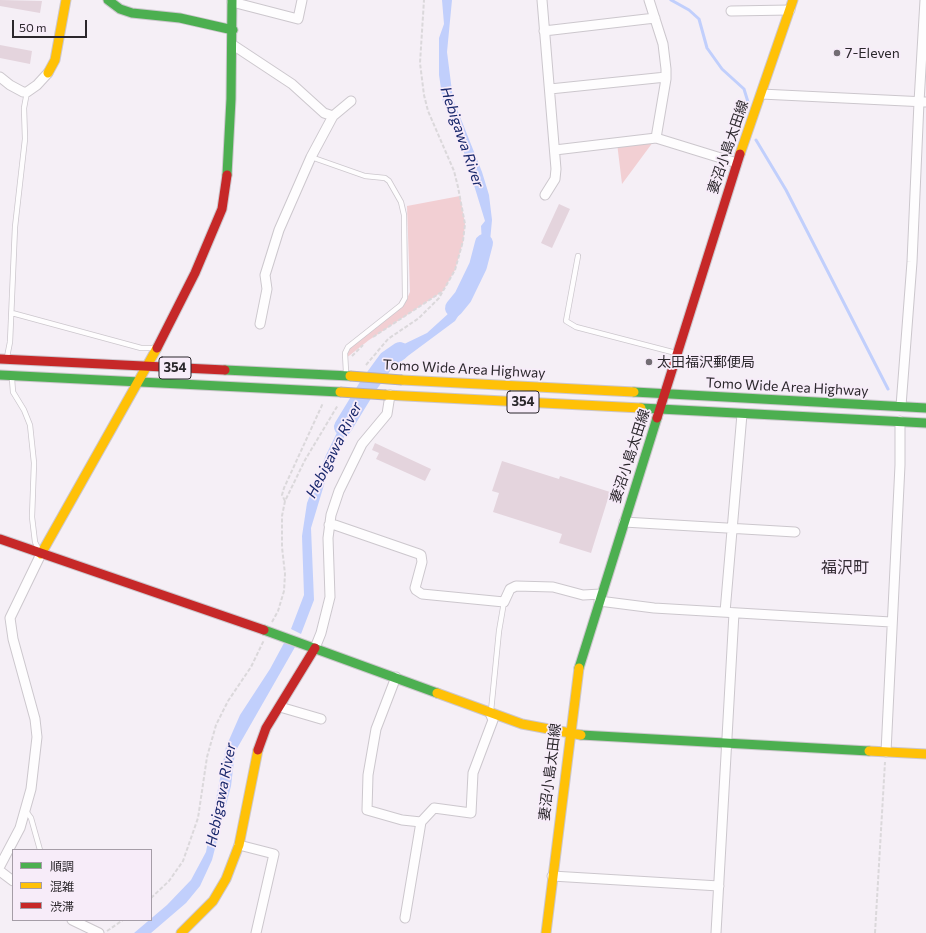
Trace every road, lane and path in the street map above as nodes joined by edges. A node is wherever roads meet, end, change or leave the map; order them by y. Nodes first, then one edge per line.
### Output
1 (66, 0) edge
2 (108, 0) edge
3 (302, 0) edge
4 (542, 0) edge
5 (649, 0) edge
6 (793, 0) edge
7 (926, 0) edge
8 (232, 1) edge
9 (790, 10) junction
10 (731, 11) dead end
11 (655, 18) junction
12 (233, 30) junction
13 (544, 31) junction
14 (233, 44) junction
15 (48, 73) joint
16 (666, 76) junction
17 (0, 77) edge
18 (550, 89) junction
19 (27, 92) junction
20 (761, 94) junction
21 (351, 101) dead end
22 (922, 102) edge
23 (333, 116) junction
24 (656, 138) junction
25 (555, 150) junction
26 (311, 156) junction
27 (737, 163) junction
28 (545, 195) dead end
29 (578, 256) dead end
30 (444, 291) dead end
31 (12, 313) junction
32 (260, 324) dead end
33 (369, 340) dead end
34 (364, 345) dead end
35 (157, 348) junction
36 (678, 354) junction
37 (3, 359) edge
38 (346, 365) junction
39 (146, 367) junction
40 (0, 375) edge
41 (12, 375) junction
42 (348, 376) junction
43 (137, 382) junction
44 (388, 395) junction
45 (665, 395) junction
46 (323, 402) dead end
47 (901, 406) junction
48 (926, 408) edge
49 (660, 409) junction
50 (742, 414) junction
51 (900, 421) junction
52 (926, 423) edge
53 (285, 501) dead end
54 (624, 522) junction
55 (329, 525) junction
56 (732, 528) junction
57 (794, 532) dead end
58 (0, 539) edge
59 (41, 554) junction
60 (600, 598) junction
61 (504, 602) junction
62 (730, 612) junction
63 (891, 622) junction
64 (268, 633) junction
65 (313, 647) junction
66 (396, 677) junction
67 (280, 707) junction
68 (490, 713) junction
69 (321, 719) dead end
70 (569, 734) junction
71 (726, 743) junction
72 (886, 752) junction
73 (926, 754) edge
74 (25, 809) junction
75 (421, 822) junction
76 (239, 845) junction
77 (40, 849) edge
78 (0, 866) edge
79 (0, 871) edge
80 (552, 876) junction
81 (12, 880) edge
82 (719, 886) junction
83 (152, 897) edge
84 (405, 918) dead end
85 (74, 921) edge
86 (120, 921) edge
87 (102, 933) edge
88 (181, 933) edge
89 (256, 933) edge
90 (546, 933) edge
91 (716, 933) edge
92 (875, 933) edge

1 - 15 main road
2 - 12 main road
3 - 8 street
4 - 13 street
5 - 11 street
6 - 9 main road, 妻沼小島太田線
7 - 22 street
8 - 12 main road
9 - 10 street
9 - 20 main road, 妻沼小島太田線
11 - 13 street
11 - 16 street
12 - 14 main road
13 - 18 street
14 - 23 street
14 - 35 main road
15 - 19 street
16 - 18 street
16 - 24 street
17 - 19 street
18 - 25 street
19 - 31 lane
20 - 22 street
20 - 27 main road, 妻沼小島太田線
21 - 23 street
22 - 47 street
23 - 26 street
24 - 25 street
24 - 27 street
25 - 28 street
26 - 32 street
26 - 38 lane
27 - 36 main road, 妻沼小島太田線
29 - 36 lane
30 - 33 path
31 - 35 lane
31 - 37 lane
34 - 38 path
35 - 39 main road
36 - 45 main road, 妻沼小島太田線
37 - 39 main road, Tomo Wide Area Highway / 354
38 - 42 lane
39 - 42 main road, Tomo Wide Area Highway / 354
39 - 43 main road
40 - 41 main road, Tomo Wide Area Highway / 354
41 - 43 main road, Tomo Wide Area Highway / 354
41 - 59 lane
42 - 45 main road, Tomo Wide Area Highway / 354, bridge
43 - 44 main road, Tomo Wide Area Highway / 354, bridge
43 - 59 main road
44 - 49 main road, Tomo Wide Area Highway / 354
44 - 55 street
45 - 47 main road, Tomo Wide Area Highway / 354
45 - 49 main road, 妻沼小島太田線
46 - 53 path
47 - 48 main road, Tomo Wide Area Highway / 354
49 - 50 main road, Tomo Wide Area Highway / 354
49 - 54 main road, 妻沼小島太田線
50 - 51 main road, Tomo Wide Area Highway / 354
50 - 56 street
51 - 52 main road, Tomo Wide Area Highway / 354
51 - 63 street
54 - 56 street
54 - 60 main road, 妻沼小島太田線
55 - 61 street
55 - 65 street
56 - 57 street
56 - 62 street
58 - 59 main road
59 - 64 main road
59 - 74 street
60 - 61 street
60 - 62 street
60 - 70 main road, 妻沼小島太田線
61 - 68 lane
62 - 63 street
62 - 71 street
63 - 72 street
64 - 65 main road
64 - 83 path
65 - 66 main road
65 - 67 main road
66 - 68 main road
66 - 75 street
67 - 69 street
67 - 76 main road
68 - 70 main road
68 - 75 street
70 - 71 main road
70 - 80 main road, 妻沼小島太田線
71 - 72 main road
71 - 82 street
72 - 73 main road
72 - 92 path
74 - 77 lane
74 - 78 street
75 - 84 street
76 - 88 main road
76 - 89 street
79 - 81 street
80 - 82 street
80 - 90 main road, 妻沼小島太田線
82 - 91 street
85 - 87 street
86 - 87 path

